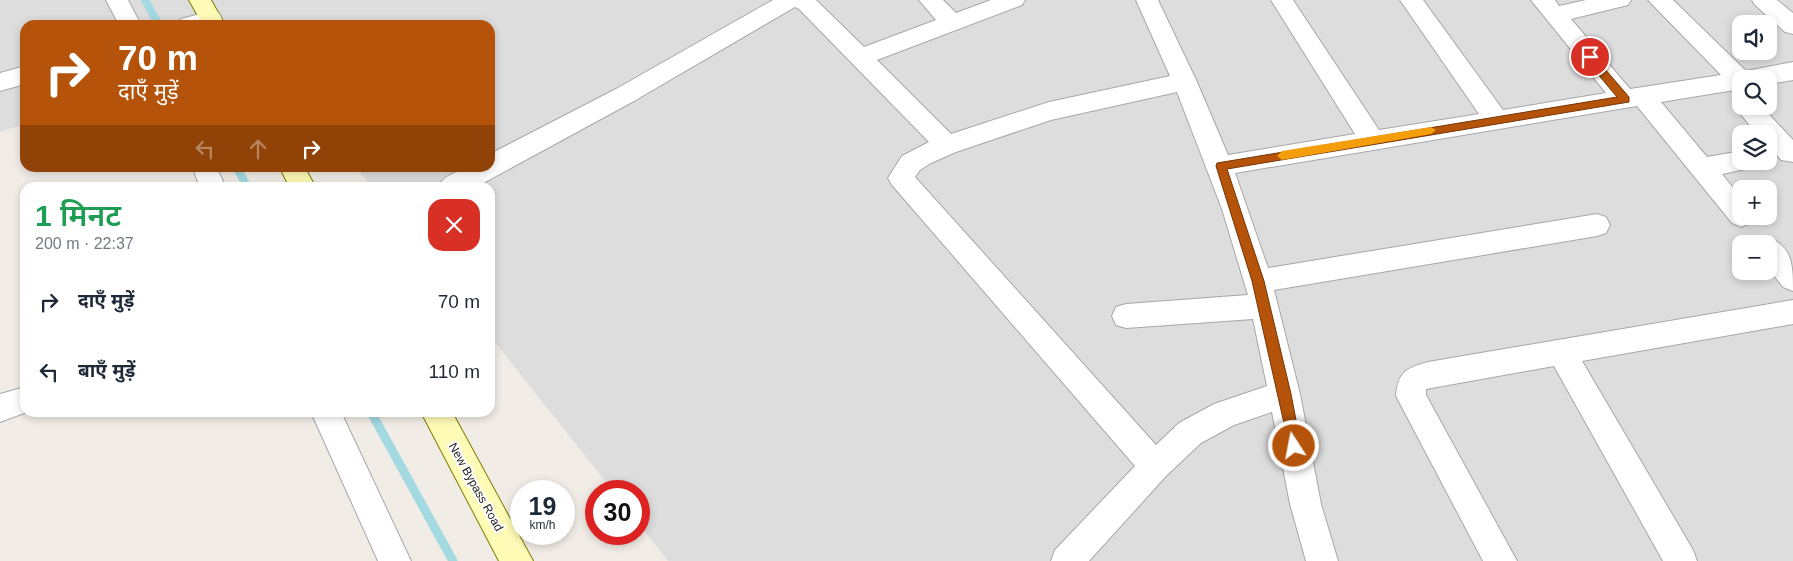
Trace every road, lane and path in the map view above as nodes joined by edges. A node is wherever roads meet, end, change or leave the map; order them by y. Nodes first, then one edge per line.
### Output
1 (117, 0) edge
2 (790, 0) edge
3 (799, 0) edge
4 (930, 0) edge
5 (1014, 0) edge
6 (1147, 0) edge
7 (1282, 0) edge
8 (1410, 0) edge
9 (1620, 0) edge
10 (1659, 0) edge
11 (1763, 0) edge
12 (1548, 7) edge
13 (127, 20) edge
14 (953, 22) junction
15 (1793, 26) edge
16 (860, 57) junction
17 (1793, 71) edge
18 (1777, 74) edge
19 (20, 76) edge
20 (1732, 78) edge
21 (0, 82) edge
22 (1185, 82) junction
23 (1732, 82) edge
24 (1634, 98) junction
25 (1753, 115) edge
26 (1496, 119) junction
27 (1372, 140) junction
28 (947, 145) junction
29 (1784, 154) edge
30 (1732, 163) edge
31 (495, 164) edge
32 (1221, 166) junction
33 (1702, 168) junction
34 (480, 172) edge
35 (461, 182) edge
36 (1732, 205) edge
37 (1597, 225) dead end
38 (1748, 225) edge
39 (1757, 235) edge
40 (1777, 259) edge
41 (1793, 279) edge
42 (1261, 294) junction
43 (1793, 312) edge
44 (1126, 316) dead end
45 (1561, 352) junction
46 (1285, 394) junction
47 (20, 402) edge
48 (0, 408) edge
49 (328, 417) edge
50 (439, 417) edge
51 (1155, 466) junction
52 (394, 561) edge
53 (517, 561) edge
54 (1067, 561) edge
55 (1322, 561) edge
56 (1501, 561) edge
57 (1681, 561) edge

1 - 13 street
2 - 31 street
3 - 16 street
4 - 14 street
5 - 14 street
6 - 22 street
7 - 27 street
8 - 26 street
9 - 12 street
10 - 20 street
11 - 15 street
12 - 24 street
14 - 16 street
16 - 28 street
17 - 18 street
19 - 21 street
22 - 28 street
22 - 32 street
23 - 24 street
24 - 26 street
24 - 33 street
25 - 29 street
26 - 27 street
27 - 32 street
28 - 51 street
30 - 33 street
32 - 42 street
33 - 36 street
34 - 35 street
37 - 42 street
38 - 39 street
40 - 41 street
42 - 44 street
42 - 46 street
43 - 45 street
45 - 56 street
45 - 57 street
46 - 51 street
46 - 55 street
47 - 48 street
49 - 52 street
50 - 53 main road, New Bypass Road
51 - 54 street

